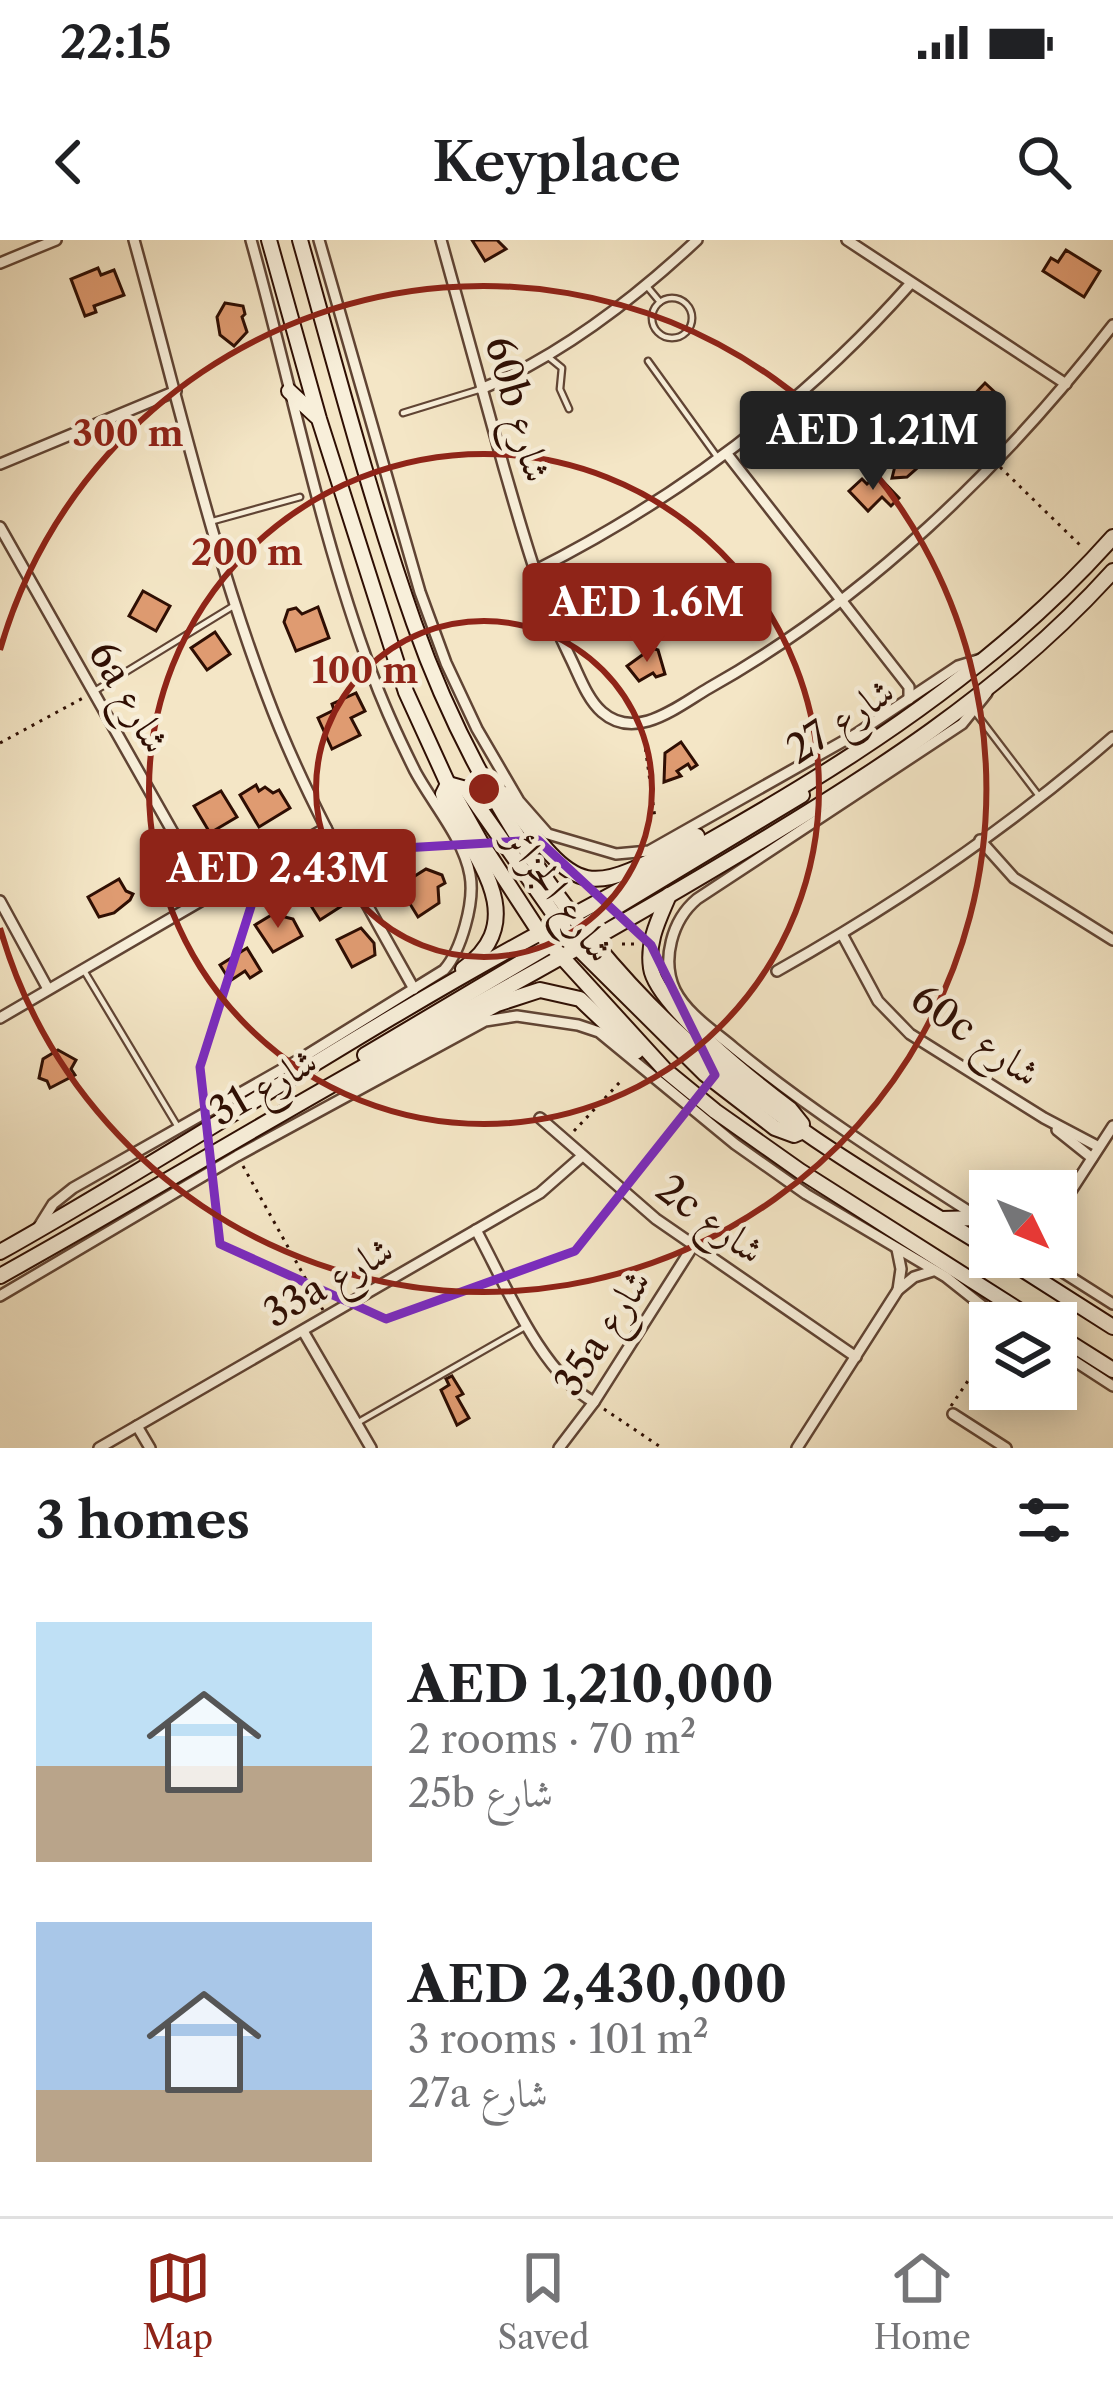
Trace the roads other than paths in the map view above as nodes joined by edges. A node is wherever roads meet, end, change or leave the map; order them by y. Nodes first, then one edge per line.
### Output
1 (56, 240) edge
2 (134, 240) edge
3 (251, 240) edge
4 (269, 240) edge
5 (301, 240) edge
6 (319, 240) edge
7 (440, 240) edge
8 (698, 240) edge
9 (848, 240) edge
10 (0, 263) edge
11 (911, 283) junction
12 (645, 284) junction
13 (660, 302) junction
14 (1113, 325) edge
15 (546, 355) junction
16 (648, 361) dead end
17 (1066, 384) junction
18 (482, 388) junction
19 (176, 391) junction
20 (289, 392) junction
21 (569, 409) dead end
22 (403, 412) dead end
23 (319, 419) junction
24 (723, 456) junction
25 (0, 464) edge
26 (300, 497) dead end
27 (212, 521) junction
28 (0, 527) edge
29 (1113, 537) edge
30 (534, 571) junction
31 (1113, 571) edge
32 (842, 598) junction
33 (236, 605) junction
34 (986, 659) junction
35 (446, 663) junction
36 (439, 684) junction
37 (992, 685) junction
38 (93, 692) junction
39 (909, 699) junction
40 (891, 711) junction
41 (975, 712) junction
42 (888, 730) junction
43 (1113, 737) edge
44 (481, 769) junction
45 (829, 770) junction
46 (448, 784) junction
47 (1039, 796) junction
48 (834, 809) junction
49 (814, 810) junction
50 (326, 828) junction
51 (980, 841) junction
52 (209, 896) junction
53 (669, 896) junction
54 (0, 901) edge
55 (842, 934) junction
56 (567, 936) junction
57 (1113, 940) edge
58 (83, 969) junction
59 (776, 970) dead end
60 (48, 989) junction
61 (414, 989) junction
62 (0, 1018) edge
63 (385, 1025) junction
64 (302, 1058) junction
65 (324, 1059) junction
66 (665, 1070) junction
67 (313, 1094) junction
68 (540, 1118) dead end
69 (1113, 1126) edge
70 (178, 1127) junction
71 (801, 1132) junction
72 (1096, 1153) junction
73 (581, 1157) junction
74 (800, 1171) junction
75 (1077, 1182) edge
76 (806, 1193) junction
77 (969, 1212) edge
78 (941, 1219) junction
79 (969, 1221) edge
80 (37, 1229) junction
81 (476, 1230) junction
82 (969, 1236) edge
83 (693, 1246) junction
84 (3, 1248) edge
85 (897, 1248) junction
86 (934, 1271) junction
87 (0, 1276) edge
88 (1036, 1278) edge
89 (1075, 1278) edge
90 (898, 1290) junction
91 (0, 1296) edge
92 (976, 1302) edge
93 (1006, 1302) edge
94 (1113, 1304) edge
95 (528, 1326) junction
96 (1113, 1327) edge
97 (303, 1331) junction
98 (1077, 1347) edge
99 (856, 1357) junction
100 (1077, 1363) edge
101 (1113, 1370) edge
102 (1113, 1386) edge
103 (594, 1402) junction
104 (953, 1414) road end
105 (357, 1423) junction
106 (136, 1426) junction
107 (99, 1448) edge
108 (149, 1448) edge
109 (371, 1448) edge
110 (559, 1448) edge
111 (796, 1448) edge
112 (1006, 1448) edge

1 - 10 street
2 - 19 street
3 - 20 street
4 - 23 main road, شارع الجزائر
5 - 36 main road, شارع الجزائر
6 - 35 street
7 - 18 street, 60b شارع
8 - 12 street
9 - 11 street
11 - 17 street
11 - 24 street
12 - 13 lane
12 - 15 street
13 - 13 lane
14 - 17 street
15 - 18 street
15 - 21 lane
16 - 24 lane
17 - 32 street
18 - 22 lane
18 - 30 street, 60b شارع
19 - 25 street
19 - 27 street
20 - 23 main road
20 - 61 street
23 - 46 main road, شارع الجزائر
24 - 30 street
24 - 32 street
26 - 27 lane
27 - 33 street
28 - 38 street, 6a شارع
29 - 34 main road, شارع 27
30 - 32 street, 60b شارع
31 - 37 main road, شارع 27
32 - 39 street
33 - 38 lane
33 - 50 street
34 - 39 street
34 - 42 main road, شارع 27
35 - 36 main road
35 - 40 street
36 - 44 main road, شارع الجزائر
37 - 41 street
37 - 49 main road, شارع 27
38 - 52 street, 6a شارع
39 - 40 street
40 - 42 main road
41 - 47 lane
41 - 48 street
42 - 45 main road, شارع 27
43 - 47 street
44 - 45 main road
44 - 56 main road, شارع الجزائر
45 - 56 main road, شارع 27
46 - 56 main road, شارع الجزائر
46 - 63 main road
47 - 51 street
48 - 49 main road
48 - 77 street
49 - 53 main road, شارع 27
50 - 52 street
50 - 61 street
51 - 55 street
51 - 57 street
52 - 58 street
53 - 56 main road, شارع 27
53 - 71 main road
54 - 60 street
55 - 59 street
55 - 72 street, 60c شارع
56 - 63 main road, شارع 31
56 - 66 main road, شارع الجزائر
56 - 67 main road, شارع 31
56 - 71 main road, شارع الجزائر
58 - 60 street
58 - 70 lane
60 - 62 street
61 - 64 street
63 - 65 main road, شارع 31
64 - 65 main road
64 - 70 street
65 - 80 main road, شارع 31
66 - 67 main road
66 - 74 main road, شارع الجزائر
67 - 87 main road, شارع 31
68 - 73 street, 2c شارع
69 - 72 street
70 - 80 street
71 - 78 main road, شارع الجزائر
72 - 75 street
73 - 81 street, 33a شارع
73 - 83 street, 2c شارع
74 - 76 main road
74 - 93 main road, شارع الجزائر
76 - 85 street
76 - 91 street
78 - 79 main road
78 - 82 main road, شارع الجزائر
80 - 84 main road, شارع 31
81 - 95 street
81 - 97 street, 33a شارع
83 - 99 street, 2c شارع
83 - 103 street, 35a شارع
85 - 86 street
85 - 90 street
86 - 90 street
86 - 92 street
88 - 96 main road
89 - 94 street
90 - 99 street
95 - 103 street
95 - 105 lane
97 - 105 street
97 - 106 street, 33a شارع
98 - 101 main road
99 - 111 street
100 - 102 street
103 - 110 street, 35a شارع
104 - 112 street
105 - 109 street
106 - 107 street, 33a شارع
106 - 108 street

